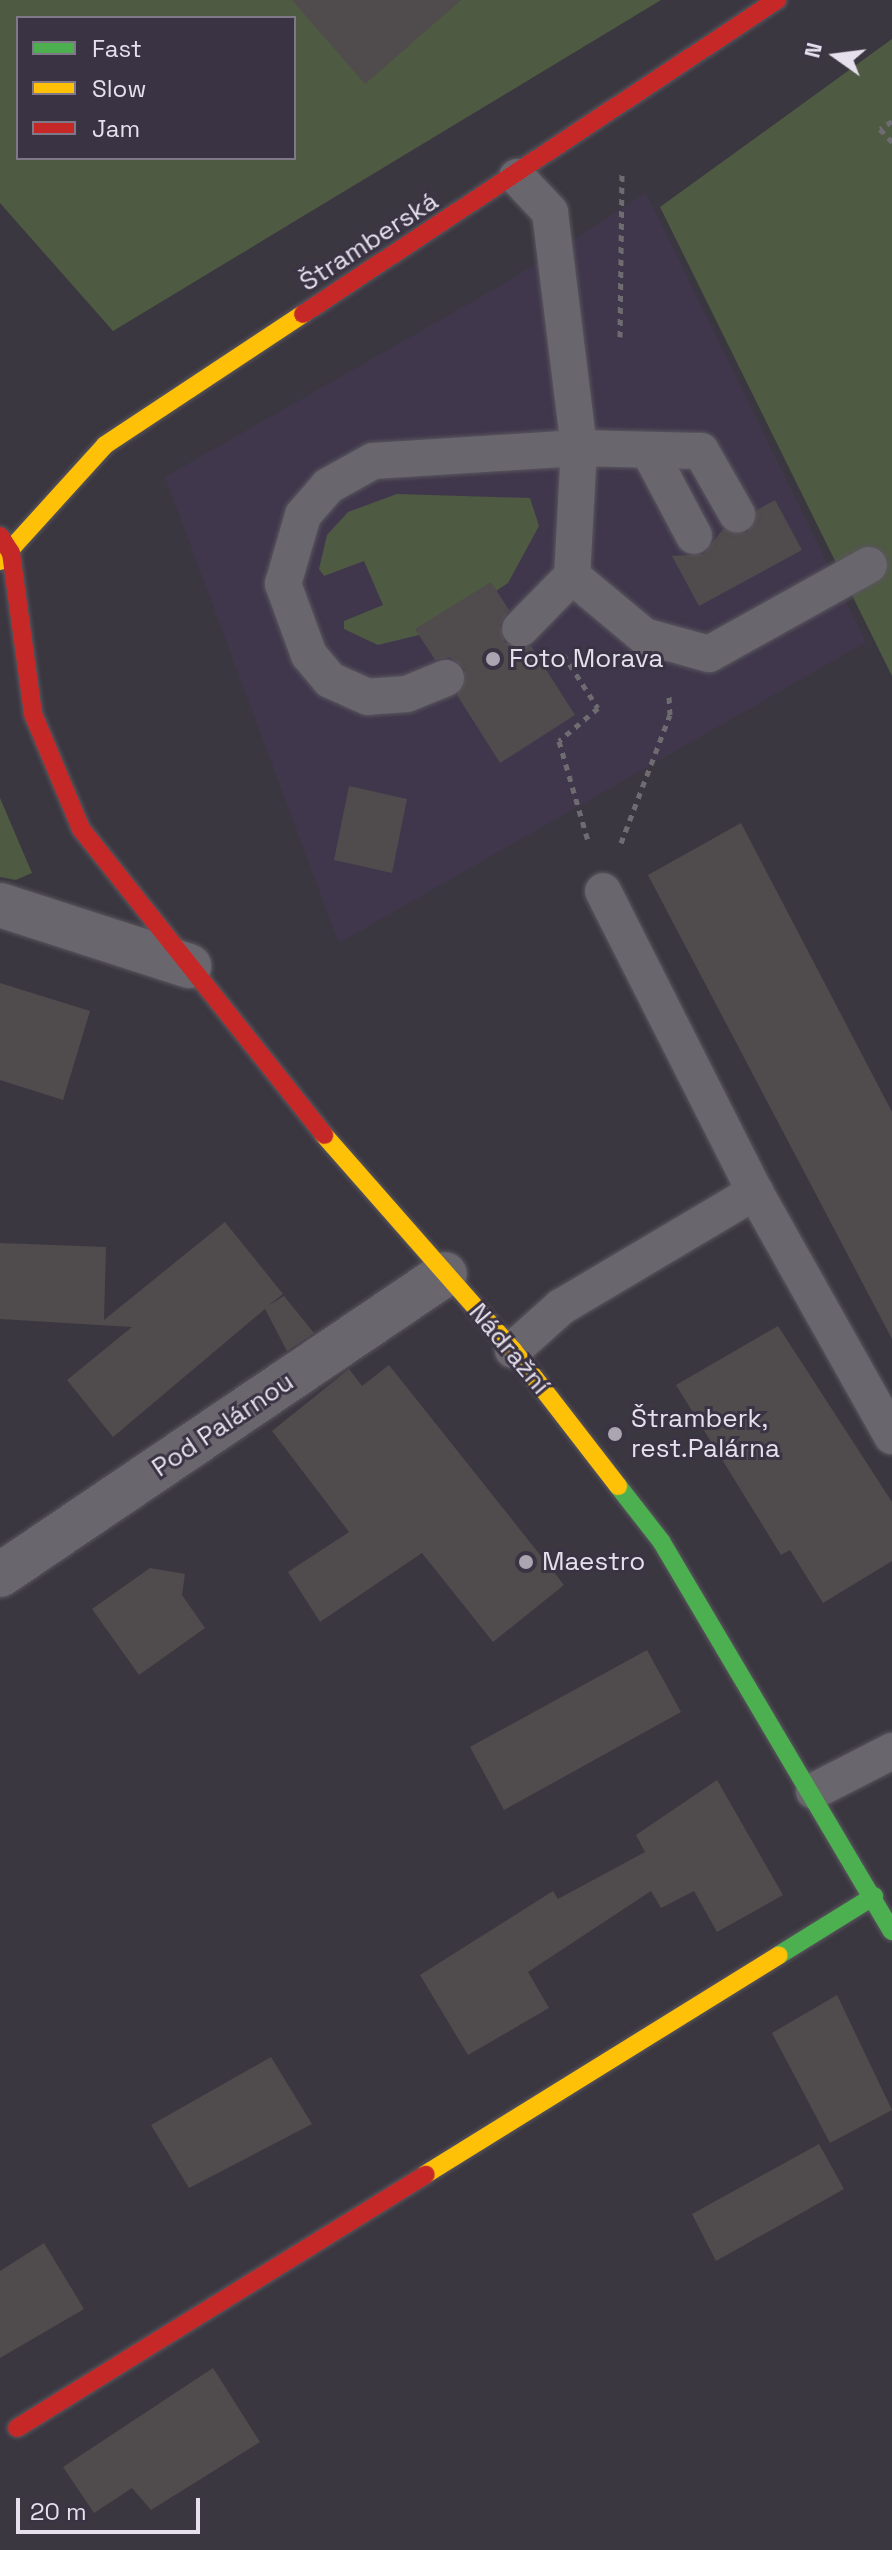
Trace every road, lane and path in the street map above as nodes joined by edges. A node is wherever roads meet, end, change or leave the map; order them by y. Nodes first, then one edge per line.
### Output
1 (777, 0) edge
2 (892, 121) edge
3 (892, 142) edge
4 (517, 177) junction
5 (579, 448) junction
6 (649, 451) junction
7 (737, 514) dead end
8 (0, 536) edge
9 (694, 536) dead end
10 (6, 557) edge
11 (869, 565) dead end
12 (572, 576) junction
13 (529, 622) joint
14 (668, 648) junction
15 (446, 678) dead end
16 (603, 891) junction
17 (0, 905) edge
18 (189, 966) junction
19 (755, 1192) junction
20 (445, 1274) junction
21 (513, 1350) junction
22 (892, 1436) edge
23 (0, 1575) edge
24 (892, 1751) edge
25 (814, 1791) junction
26 (874, 1896) junction
27 (892, 1931) edge
28 (17, 2428) dead end

1 - 4 street, Štramberská
2 - 3 path
4 - 5 lane
4 - 10 street, Štramberská
5 - 6 lane
5 - 12 lane
5 - 15 lane
6 - 7 lane
6 - 9 lane
8 - 10 street
10 - 18 street, Nádražní
11 - 14 lane
12 - 13 lane
12 - 14 lane
13 - 16 path
14 - 16 path
16 - 19 lane
17 - 18 street
18 - 20 street, Nádražní
19 - 21 lane
19 - 22 lane
20 - 21 street, Nádražní
20 - 23 street, Pod Palárnou
21 - 25 street, Nádražní
24 - 25 lane
25 - 26 street, Nádražní
26 - 27 street, Nádražní
26 - 28 street

